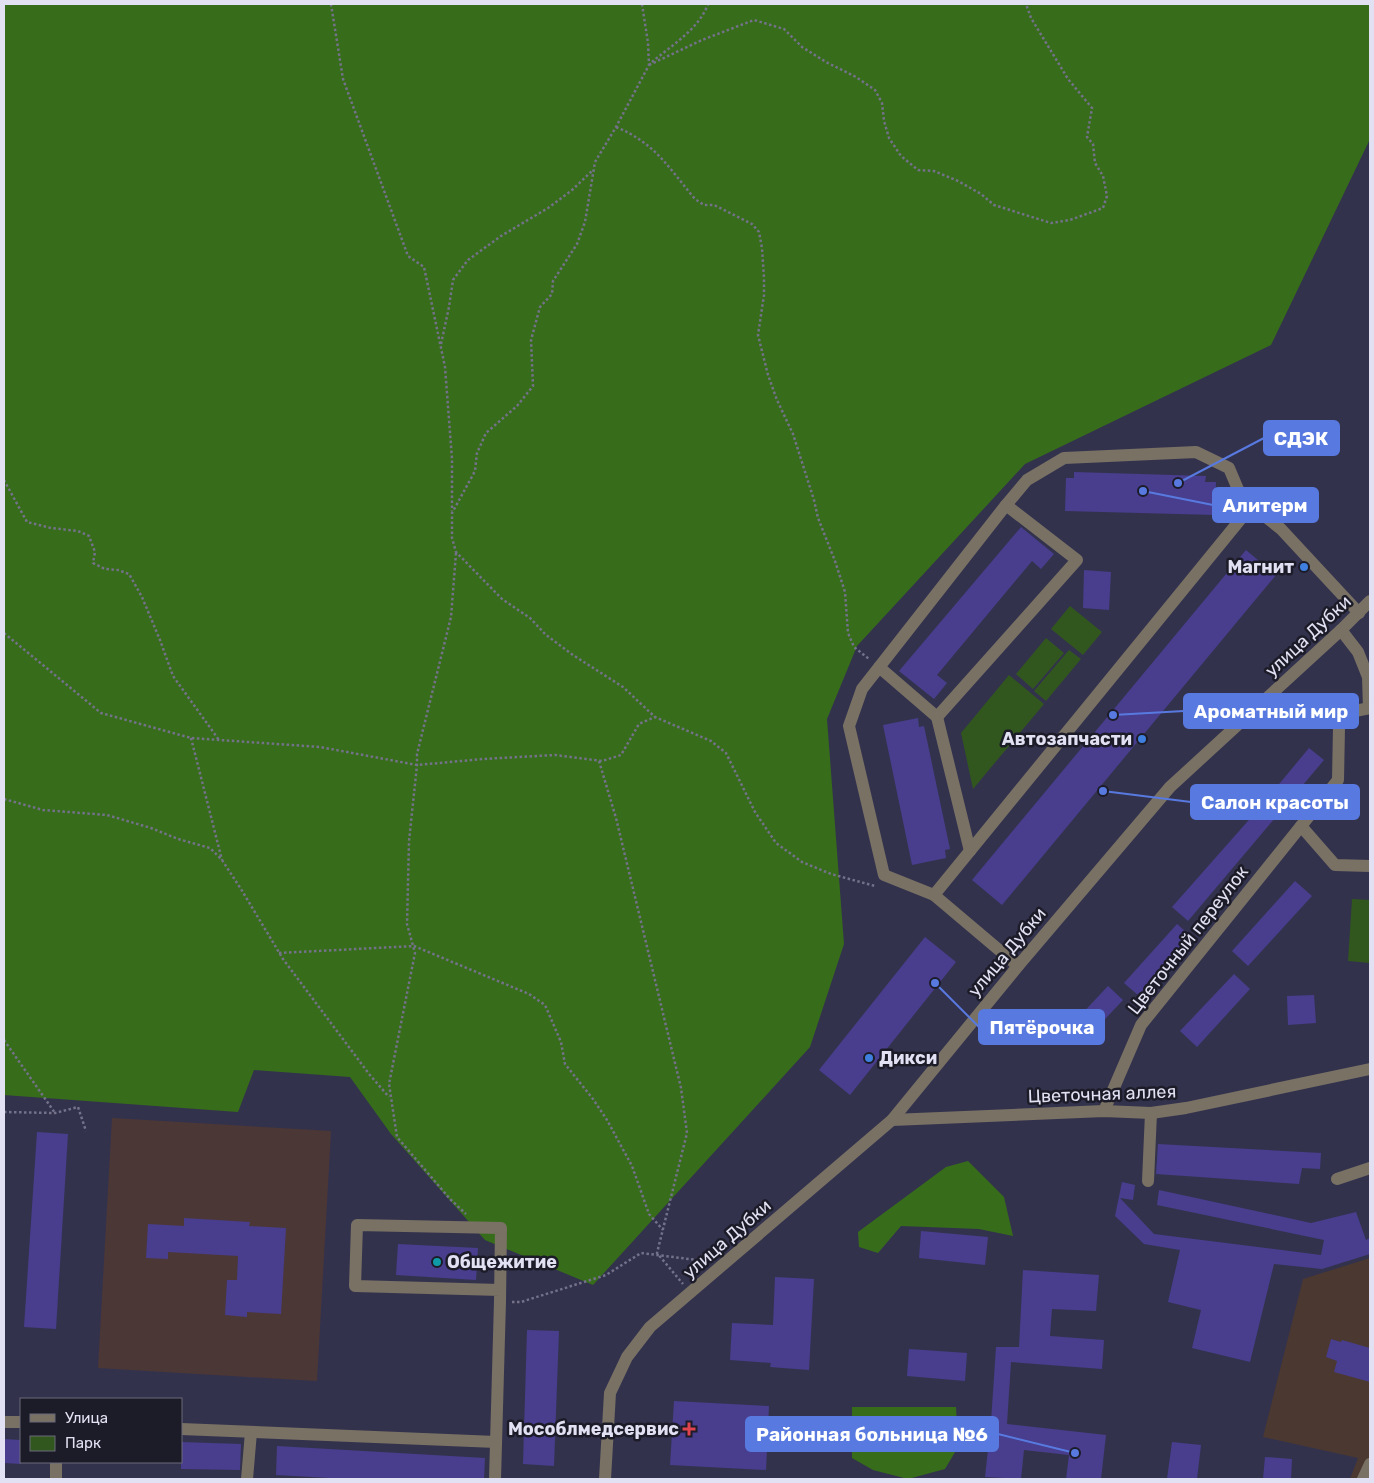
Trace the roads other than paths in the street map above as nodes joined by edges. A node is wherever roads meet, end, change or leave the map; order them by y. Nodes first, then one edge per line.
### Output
1 (1006, 505) junction
2 (1248, 513) junction
3 (1370, 601) edge
4 (1359, 612) junction
5 (1341, 630) junction
6 (879, 667) junction
7 (1370, 708) edge
8 (937, 717) junction
9 (1301, 826) junction
10 (970, 851) junction
11 (1370, 866) edge
12 (934, 895) junction
13 (1018, 966) junction
14 (1370, 1069) edge
15 (1104, 1111) junction
16 (1151, 1112) junction
17 (892, 1120) junction
18 (1370, 1168) edge
19 (1337, 1179) dead end
20 (1148, 1181) dead end
21 (500, 1295) junction
22 (4, 1422) edge
23 (20, 1422) edge
24 (182, 1429) edge
25 (251, 1432) junction
26 (496, 1442) junction
27 (56, 1463) edge
28 (1370, 1464) edge
29 (56, 1479) edge
30 (247, 1479) edge
31 (495, 1479) edge
32 (605, 1479) edge
33 (1363, 1479) edge

1 - 2 street
1 - 6 street
1 - 8 street
2 - 4 street
2 - 10 street
3 - 4 street, улица Дубки
4 - 5 street, улица Дубки
5 - 7 street
5 - 13 street, улица Дубки
6 - 8 street
6 - 12 street
7 - 9 street, Цветочный переулок
8 - 10 street
9 - 11 street
9 - 15 street, Цветочный переулок
10 - 12 street
12 - 13 street
13 - 17 street, улица Дубки
14 - 16 street, Цветочная аллея
15 - 16 street, Цветочная аллея
15 - 17 street, Цветочная аллея
16 - 20 street
17 - 32 street, улица Дубки
18 - 19 street
21 - 21 street
21 - 26 street
22 - 23 street
24 - 25 street
25 - 26 street
25 - 30 street
26 - 31 street
27 - 29 street
28 - 33 street

